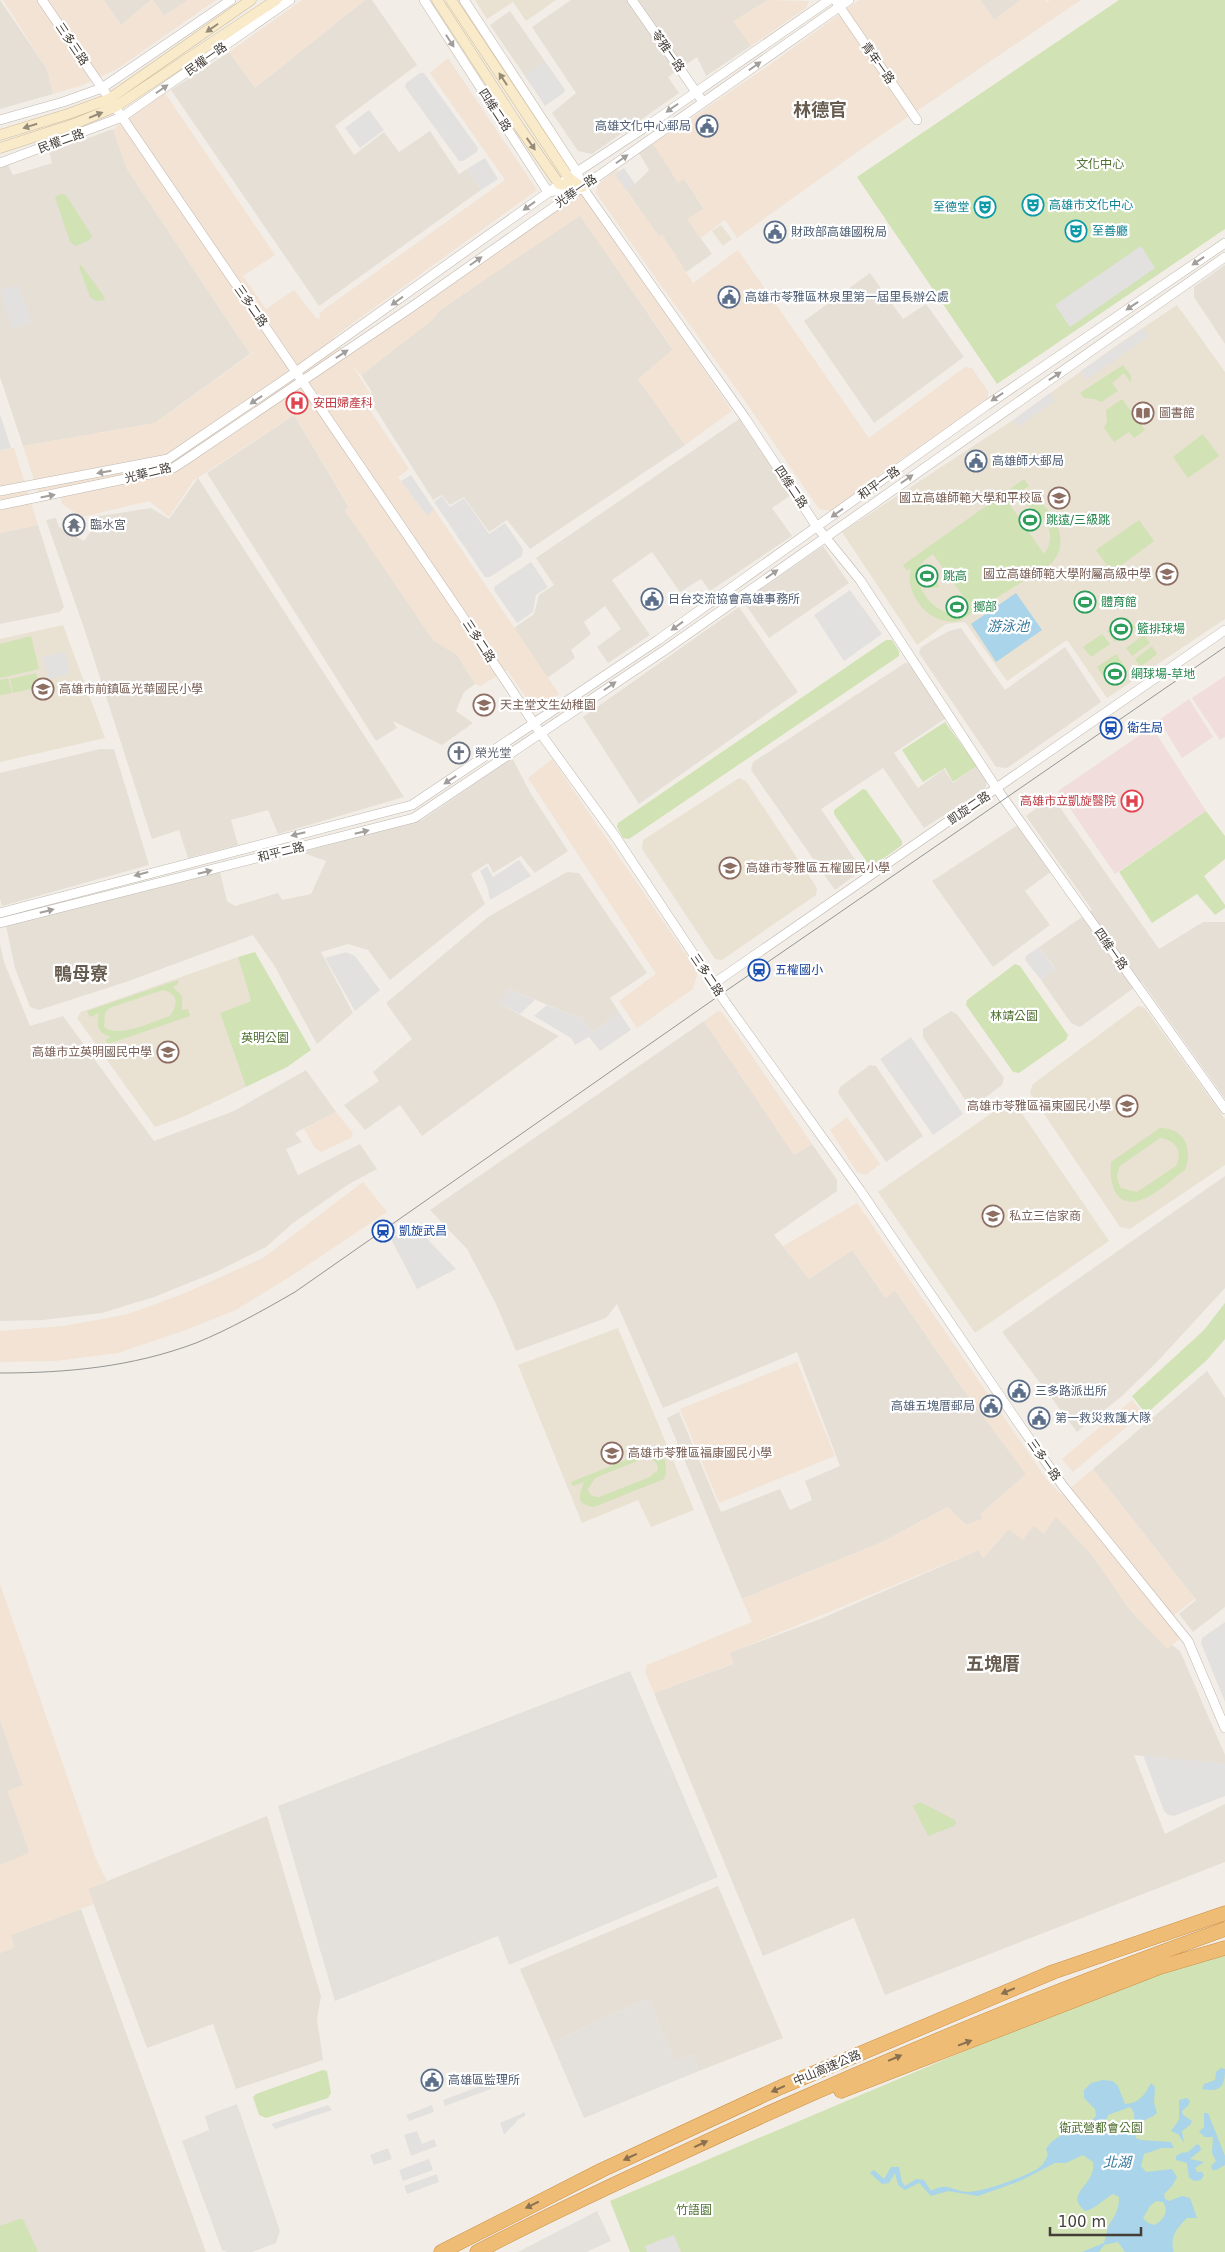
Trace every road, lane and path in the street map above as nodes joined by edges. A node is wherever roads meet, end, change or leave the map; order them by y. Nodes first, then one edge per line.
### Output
1 (42, 0) edge
2 (231, 0) edge
3 (251, 0) edge
4 (276, 0) edge
5 (290, 0) edge
6 (424, 0) edge
7 (437, 0) edge
8 (451, 0) edge
9 (464, 0) edge
10 (632, 0) edge
11 (849, 0) edge
12 (829, 2) edge
13 (102, 88) junction
14 (696, 92) junction
15 (703, 102) junction
16 (112, 103) junction
17 (122, 117) junction
18 (0, 120) edge
19 (917, 120) dead end
20 (0, 135) edge
21 (0, 148) edge
22 (0, 163) edge
23 (573, 175) junction
24 (559, 184) junction
25 (582, 187) junction
26 (548, 192) junction
27 (1225, 243) edge
28 (1225, 257) edge
29 (296, 372) junction
30 (302, 381) junction
31 (0, 491) edge
32 (0, 505) edge
33 (817, 527) junction
34 (824, 537) junction
35 (1225, 630) edge
36 (534, 724) junction
37 (541, 734) junction
38 (997, 789) junction
39 (0, 913) edge
40 (0, 923) edge
41 (713, 984) junction
42 (1225, 1109) edge
43 (860, 1190) joint
44 (1225, 1728) edge
45 (1225, 1904) edge
46 (1225, 1913) edge
47 (1225, 1928) edge
48 (1225, 1939) edge
49 (1225, 1948) edge
50 (1053, 1972) junction
51 (958, 2031) junction
52 (722, 2134) junction
53 (441, 2252) edge
54 (477, 2252) edge

1 - 13 street, 三多三路
2 - 13 street
3 -> 16 main road, 民權一路
4 - 16 main road, 民權一路
17 -> 5 street, 民權一路
6 -> 26 street, 四維二路
7 -> 24 main road, 四維二路
23 -> 8 main road, 四維二路
9 - 23 street, 四維二路
10 - 14 street, 苓雅一路
11 - 12 street, 光華一路
12 - 14 street, 光華一路
15 -> 12 street, 光華一路
12 - 19 street, 青年一路
13 - 16 street, 三多二路
13 - 18 street
14 - 15 street, 苓雅一路
14 -> 23 street, 光華一路
25 -> 15 street, 光華一路
16 - 17 street, 三多二路
16 -> 20 main road, 民權二路
21 -> 16 main road, 民權二路
17 - 22 street, 民權二路
17 - 29 street, 三多二路
23 - 24 street, 光華一路
23 - 25 main road, 四維二路
24 - 25 main road
24 - 26 street, 光華一路
25 - 26 street
30 -> 25 street, 光華一路
25 - 33 street, 四維二路
26 -> 29 street, 光華一路
27 -> 33 street, 和平一路
34 -> 28 street, 和平一路
29 - 30 street, 三多二路
29 -> 31 street, 光華二路
32 -> 30 street, 光華二路
30 - 36 street, 三多二路
33 - 34 street, 四維二路
33 -> 36 street, 和平一路
37 -> 34 street, 和平一路
34 - 38 street, 四維二路
35 - 38 street, 凱旋二路
36 - 37 street, 三多二路
36 -> 39 street, 和平二路
40 -> 37 street, 和平二路
37 - 41 street, 三多二路
38 - 41 street, 凱旋二路
38 - 42 street, 四維一路
41 - 43 street, 三多二路
43 - 44 street, 三多一路
45 - 50 highway
46 - 50 highway, 中山高速公路
47 - 51 highway, 中山高速公路
48 - 51 highway
52 -> 49 highway
50 -> 53 highway, 中山高速公路
52 -> 51 highway, 中山高速公路
54 -> 52 highway, 中山高速公路

